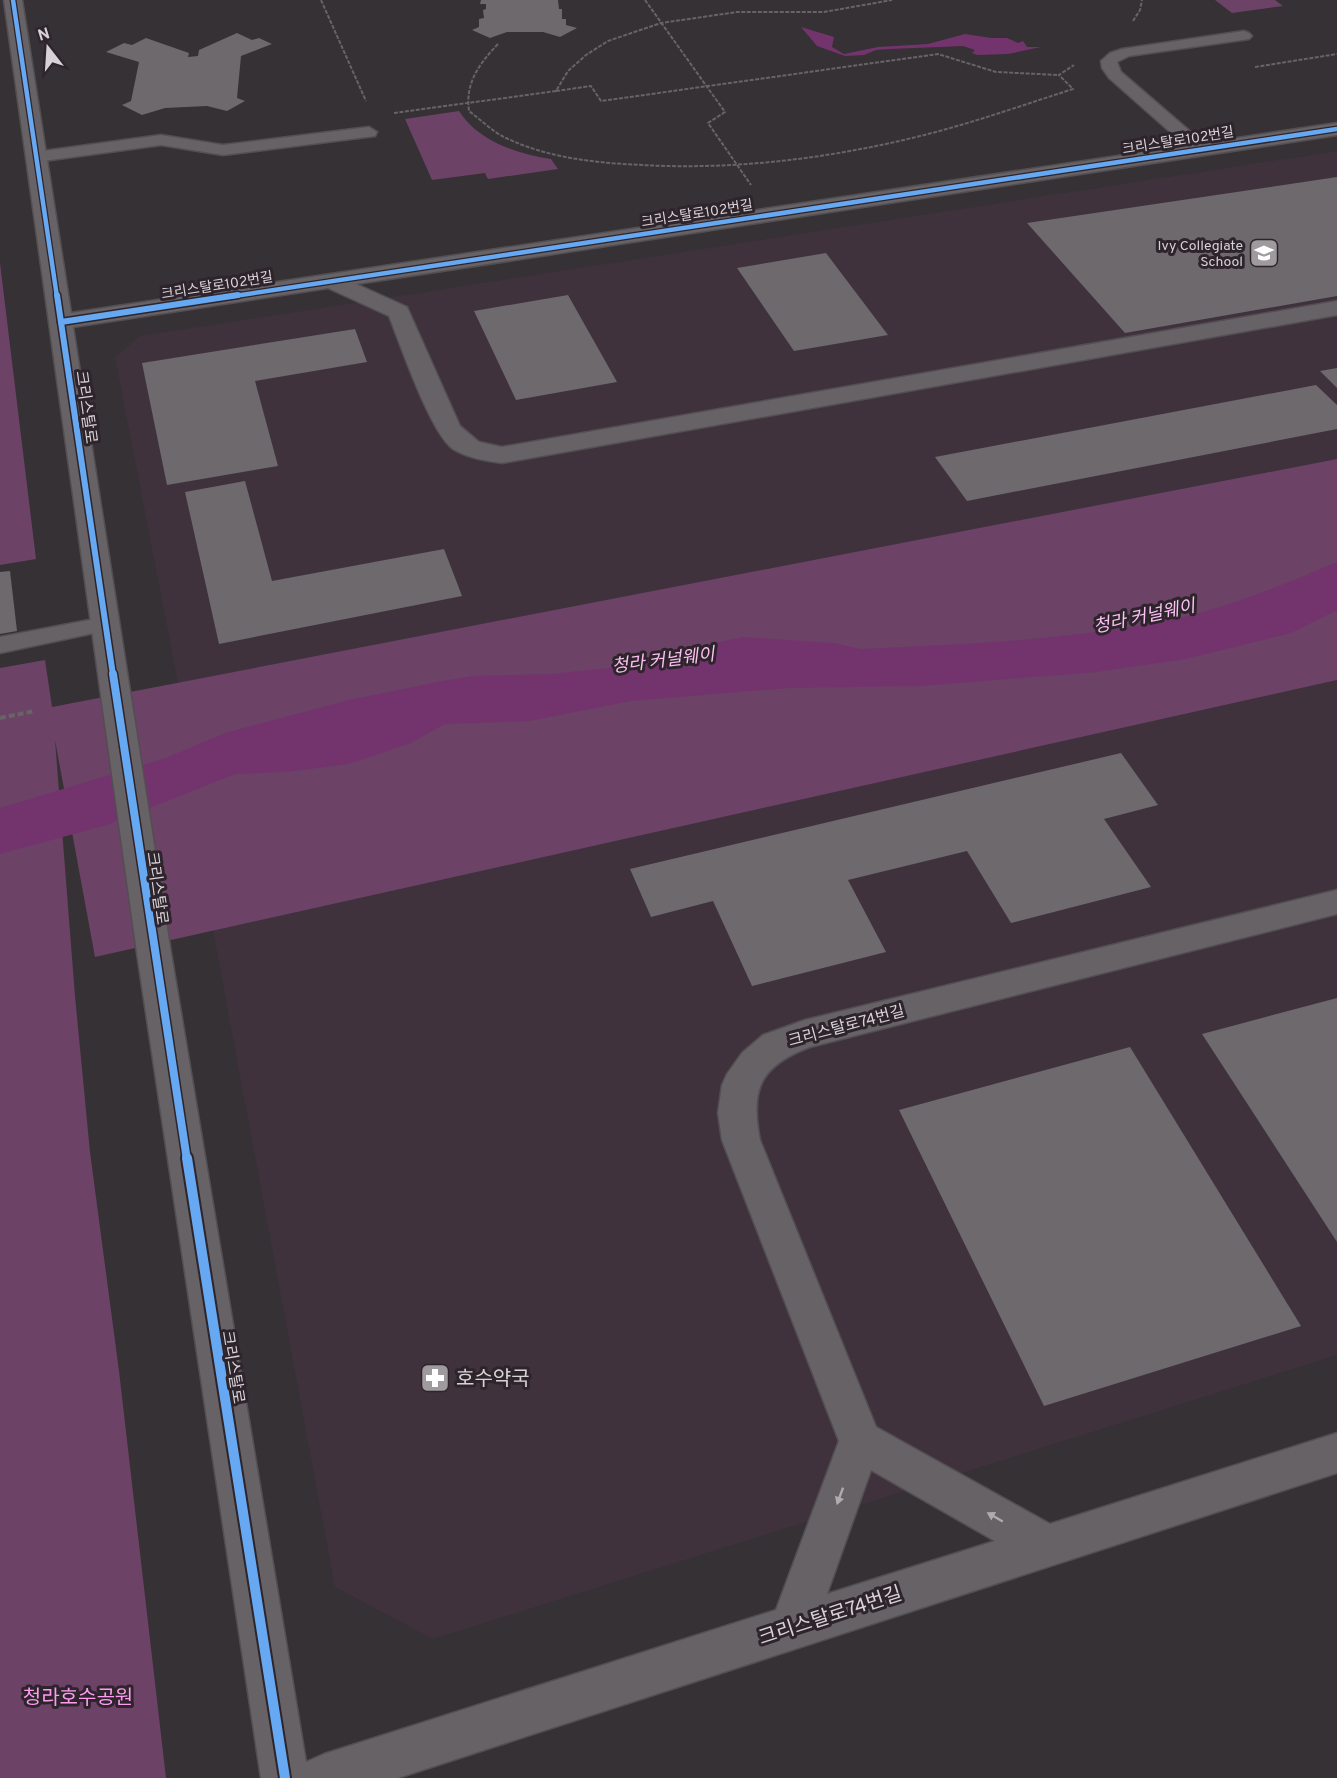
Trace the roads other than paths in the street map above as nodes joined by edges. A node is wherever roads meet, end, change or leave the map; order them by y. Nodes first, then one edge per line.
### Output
1 (13, 0) edge
2 (1244, 36) dead end
3 (1337, 129) edge
4 (369, 132) dead end
5 (1201, 150) junction
6 (36, 157) junction
7 (441, 265) junction
8 (333, 282) junction
9 (411, 299) junction
10 (1337, 308) edge
11 (61, 322) junction
12 (105, 624) junction
13 (0, 645) edge
14 (1337, 902) edge
15 (860, 1441) junction
16 (1337, 1453) edge
17 (1046, 1546) junction
18 (793, 1627) junction
19 (285, 1778) edge
20 (324, 1778) edge

1 - 6 street, 크리스탈로
2 - 5 lane
3 - 5 street, 크리스탈로102번길
4 - 6 lane
5 - 7 street, 크리스탈로102번길
6 - 11 street, 크리스탈로
7 - 8 street, 크리스탈로102번길
7 - 9 street
8 - 9 street
8 - 11 street, 크리스탈로102번길
9 - 10 street
11 - 12 street, 크리스탈로
12 - 13 lane
12 - 19 street, 크리스탈로
14 - 15 street, 크리스탈로74번길
17 -> 15 street
15 -> 18 street
16 - 17 street, 크리스탈로74번길
17 - 18 street, 크리스탈로74번길
18 - 20 street, 크리스탈로74번길

